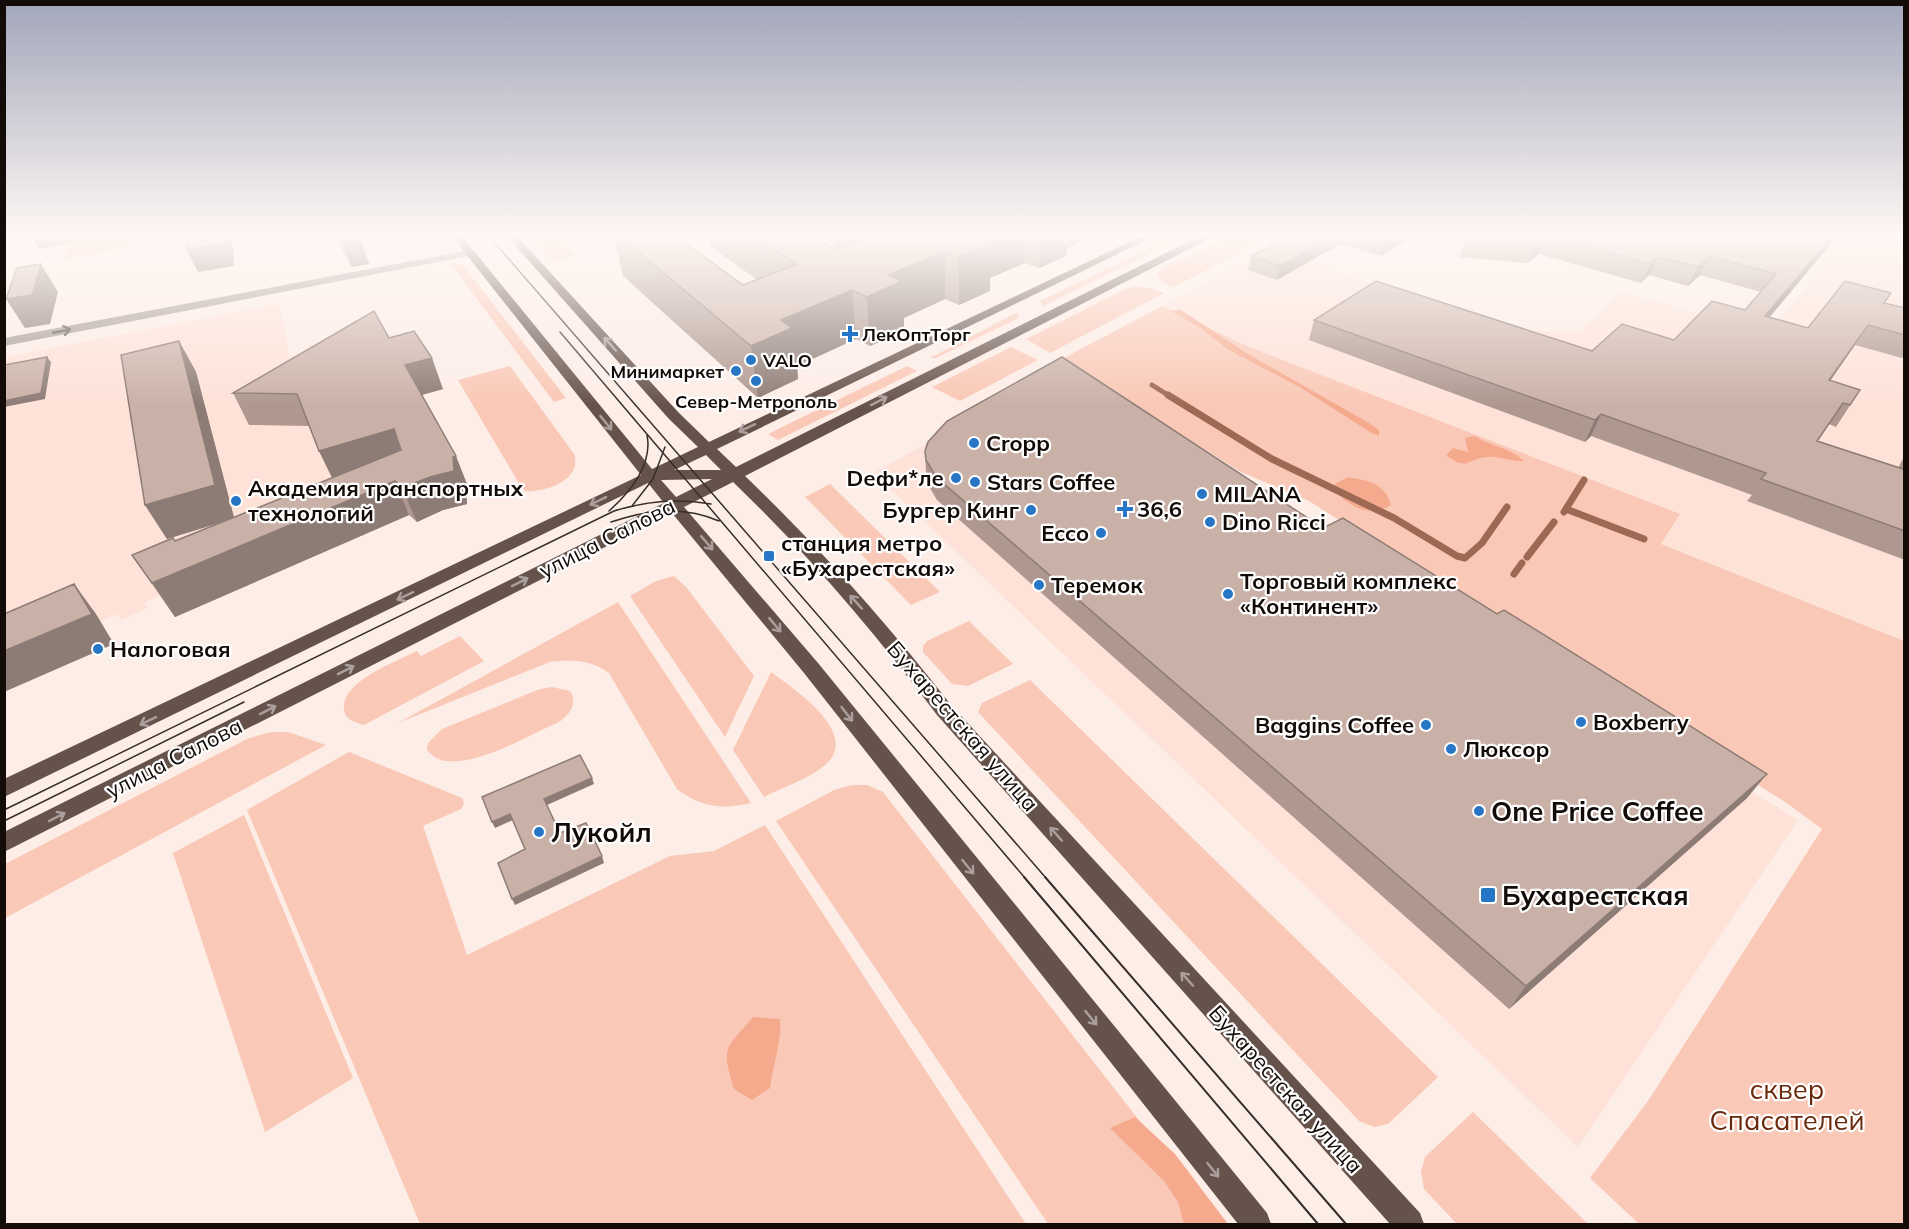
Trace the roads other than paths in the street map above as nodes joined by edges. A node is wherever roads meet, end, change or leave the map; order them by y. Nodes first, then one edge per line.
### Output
1 (269, 291) edge
2 (501, 291) edge
3 (562, 291) edge
4 (1033, 291) edge
5 (1097, 291) edge
6 (1011, 302) junction
7 (1048, 316) junction
8 (4, 342) edge
9 (918, 357) junction
10 (946, 368) junction
11 (708, 447) junction
12 (734, 474) junction
13 (651, 475) junction
14 (675, 504) junction
15 (4, 789) edge
16 (4, 843) edge
17 (1257, 1224) edge
18 (1409, 1224) edge

8 -> 1 street
2 -> 13 main road
11 -> 3 main road, Бухарестская улица
4 - 6 main road, улица Салова
5 - 7 main road, улица Салова
6 - 7 main road
6 - 9 main road, улица Салова
7 - 10 main road, улица Салова
9 - 10 main road
9 -> 11 main road, улица Салова
12 -> 10 main road, улица Салова
11 - 12 main road, Бухарестская улица
11 - 13 main road, улица Салова
12 - 13 main road
12 - 14 main road, улица Салова
18 -> 12 main road, Бухарестская улица
13 - 14 main road
13 -> 15 main road, улица Салова
16 -> 14 main road, улица Салова
14 -> 17 main road

